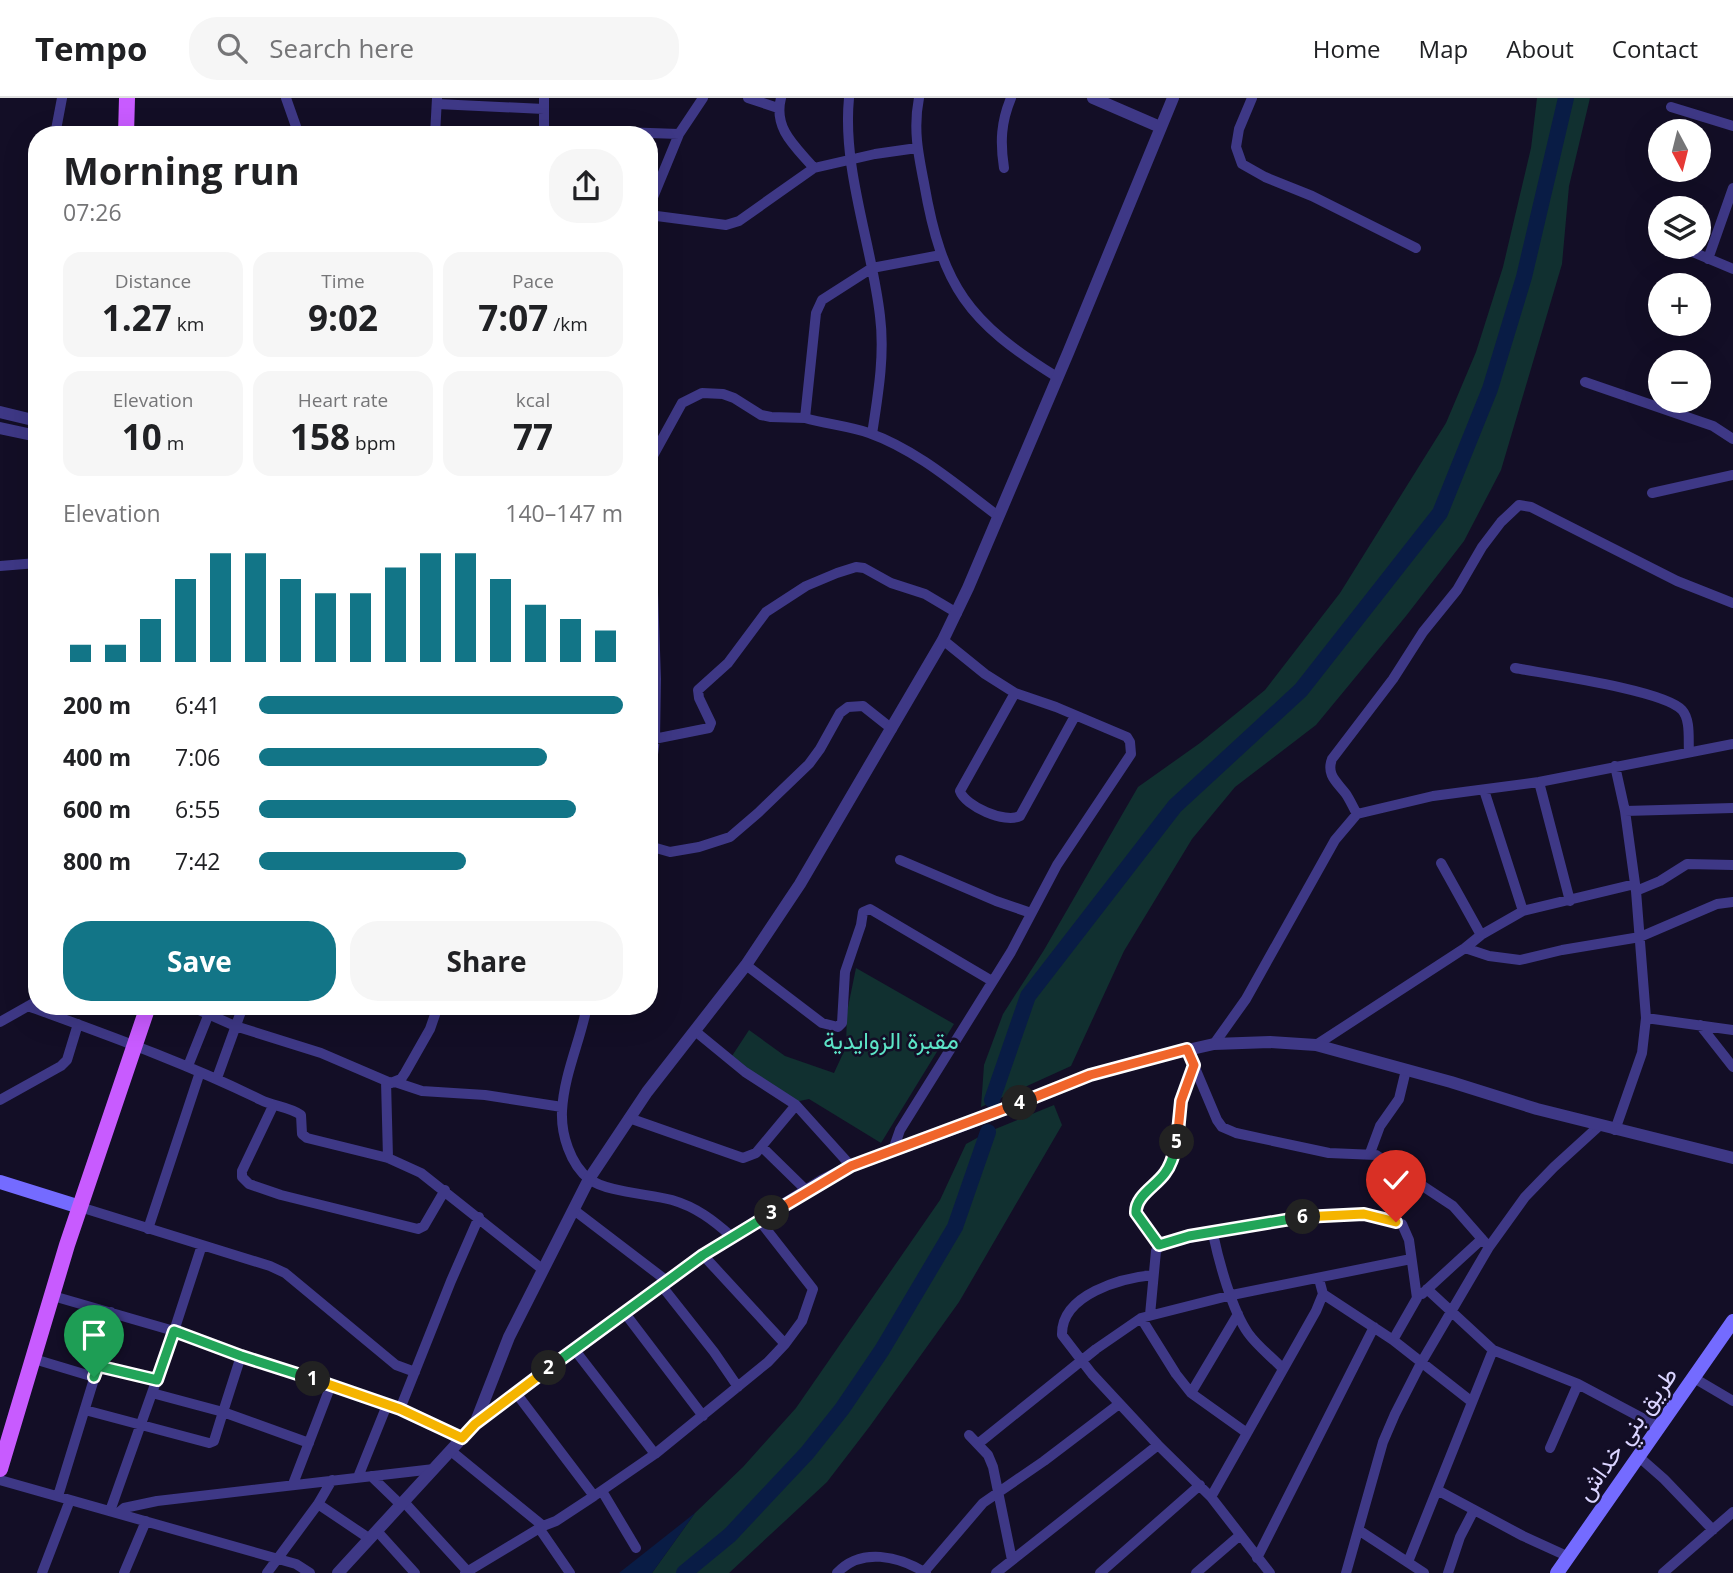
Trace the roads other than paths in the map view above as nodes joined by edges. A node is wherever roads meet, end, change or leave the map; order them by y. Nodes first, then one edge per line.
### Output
1 (62, 98) edge
2 (127, 98) edge
3 (286, 98) edge
4 (703, 98) edge
5 (748, 98) edge
6 (849, 98) edge
7 (919, 98) edge
8 (1011, 98) edge
9 (1093, 98) edge
10 (1173, 98) edge
11 (1252, 98) edge
12 (437, 101) edge
13 (544, 103) edge
14 (779, 103) edge
15 (1671, 107) dead end
16 (57, 126) edge
17 (126, 126) edge
18 (296, 126) edge
19 (436, 126) edge
20 (544, 126) edge
21 (1733, 126) edge
22 (1160, 127) junction
23 (658, 134) edge
24 (679, 135) junction
25 (917, 148) junction
26 (850, 159) junction
27 (814, 168) junction
28 (1004, 168) dead end
29 (658, 174) edge
30 (1733, 188) edge
31 (658, 216) edge
32 (1416, 247) dead end
33 (1711, 253) edge
34 (941, 255) junction
35 (1709, 259) edge
36 (872, 268) junction
37 (1733, 269) edge
38 (1057, 377) junction
39 (1585, 382) dead end
40 (0, 412) edge
41 (805, 418) junction
42 (28, 419) edge
43 (0, 428) edge
44 (28, 434) edge
45 (872, 434) junction
46 (1733, 439) edge
47 (658, 447) edge
48 (1733, 475) edge
49 (1652, 493) dead end
50 (998, 516) junction
51 (28, 564) edge
52 (0, 566) edge
53 (1733, 603) edge
54 (957, 613) junction
55 (943, 640) junction
56 (1515, 668) dead end
57 (1015, 693) junction
58 (1075, 716) junction
59 (892, 729) junction
60 (658, 738) edge
61 (1733, 744) edge
62 (1689, 752) junction
63 (1615, 766) junction
64 (1539, 782) junction
65 (1484, 790) junction
66 (1733, 808) edge
67 (1625, 811) junction
68 (1357, 814) junction
69 (658, 849) edge
70 (900, 860) dead end
71 (1441, 863) dead end
72 (1733, 865) edge
73 (1636, 888) junction
74 (1570, 901) junction
75 (1733, 902) edge
76 (1523, 911) junction
77 (1031, 912) junction
78 (1481, 935) junction
79 (1640, 937) junction
80 (1465, 948) junction
81 (746, 965) junction
82 (992, 981) junction
83 (28, 1005) edge
84 (0, 1006) edge
85 (58, 1015) edge
86 (145, 1015) edge
87 (208, 1015) edge
88 (218, 1015) edge
89 (239, 1015) edge
90 (434, 1015) edge
91 (584, 1015) edge
92 (1646, 1018) junction
93 (3, 1020) edge
94 (78, 1024) junction
95 (1700, 1025) junction
96 (235, 1026) junction
97 (1733, 1030) edge
98 (695, 1031) junction
99 (1214, 1044) junction
100 (134, 1045) junction
101 (1316, 1045) junction
102 (1187, 1049) junction
103 (1194, 1065) junction
104 (188, 1066) junction
105 (1733, 1067) edge
106 (1406, 1070) junction
107 (200, 1072) junction
108 (217, 1078) junction
109 (390, 1082) junction
110 (0, 1100) edge
111 (796, 1105) junction
112 (273, 1106) junction
113 (562, 1107) junction
114 (629, 1118) junction
115 (1599, 1126) junction
116 (1615, 1130) junction
117 (762, 1147) junction
118 (893, 1150) junction
119 (1370, 1153) junction
120 (388, 1158) junction
121 (1733, 1158) edge
122 (851, 1166) junction
123 (589, 1179) junction
124 (0, 1182) edge
125 (445, 1190) junction
126 (807, 1191) junction
127 (80, 1207) junction
128 (574, 1210) junction
129 (479, 1217) junction
130 (759, 1220) junction
131 (148, 1229) junction
132 (1213, 1234) junction
133 (731, 1236) junction
134 (1486, 1243) junction
135 (202, 1245) junction
136 (1159, 1245) junction
137 (703, 1255) junction
138 (1411, 1259) junction
139 (542, 1269) junction
140 (1153, 1275) junction
141 (1319, 1279) junction
142 (664, 1283) junction
143 (1427, 1289) junction
144 (1323, 1294) junction
145 (1232, 1295) junction
146 (53, 1296) junction
147 (1417, 1298) junction
148 (111, 1312) junction
149 (624, 1312) junction
150 (1452, 1313) junction
151 (1238, 1314) junction
152 (1146, 1317) junction
153 (1733, 1321) edge
154 (1374, 1327) junction
155 (174, 1331) junction
156 (1393, 1340) junction
157 (785, 1344) junction
158 (574, 1349) junction
159 (1493, 1350) junction
160 (241, 1356) junction
161 (34, 1359) junction
162 (1081, 1361) junction
163 (1421, 1363) junction
164 (98, 1366) junction
165 (1283, 1369) junction
166 (415, 1372) junction
167 (94, 1377) junction
168 (1695, 1378) junction
169 (157, 1380) junction
170 (1577, 1384) junction
171 (331, 1385) junction
172 (738, 1387) junction
173 (152, 1393) junction
174 (516, 1393) junction
175 (1191, 1393) junction
176 (1733, 1401) edge
177 (1472, 1402) junction
178 (1119, 1404) junction
179 (387, 1405) junction
180 (400, 1409) junction
181 (85, 1410) junction
182 (223, 1412) junction
183 (703, 1416) junction
184 (7, 1422) edge
185 (141, 1424) junction
186 (475, 1424) junction
187 (1660, 1427) junction
188 (1247, 1433) junction
189 (969, 1435) dead end
190 (462, 1438) junction
191 (309, 1443) junction
192 (979, 1443) junction
193 (1158, 1445) junction
194 (1550, 1448) dead end
195 (451, 1451) junction
196 (655, 1454) junction
197 (1639, 1457) junction
198 (0, 1469) edge
199 (434, 1469) junction
200 (371, 1476) junction
201 (358, 1477) junction
202 (0, 1480) edge
203 (332, 1480) junction
204 (293, 1484) junction
205 (1200, 1485) junction
206 (1437, 1490) junction
207 (999, 1491) junction
208 (598, 1493) junction
209 (1211, 1497) junction
210 (64, 1498) junction
211 (318, 1504) junction
212 (403, 1504) junction
213 (1474, 1510) junction
214 (114, 1512) junction
215 (1733, 1512) edge
216 (146, 1521) junction
217 (541, 1527) junction
218 (1713, 1530) junction
219 (1360, 1531) junction
220 (373, 1535) junction
221 (1239, 1536) junction
222 (636, 1548) dead end
223 (1569, 1557) junction
224 (1257, 1558) junction
225 (279, 1559) junction
226 (1012, 1560) junction
227 (1416, 1569) edge
228 (468, 1572) edge
229 (925, 1572) edge
230 (42, 1573) edge
231 (124, 1573) edge
232 (267, 1573) edge
233 (310, 1573) edge
234 (338, 1573) edge
235 (415, 1573) edge
236 (570, 1573) edge
237 (837, 1573) edge
238 (996, 1573) edge
239 (1100, 1573) edge
240 (1196, 1573) edge
241 (1270, 1573) edge
242 (1346, 1573) edge
243 (1448, 1573) edge
244 (1557, 1573) edge
245 (1663, 1573) edge

1 - 16 street
2 - 17 main road
3 - 18 street
4 - 24 street
5 - 14 street
6 - 26 street
7 - 25 street
8 - 28 street
9 - 22 street
10 - 22 street
11 - 32 street
12 - 13 street
12 - 19 street
13 - 20 street
14 - 27 street
15 - 21 street
22 - 38 street
23 - 24 street
24 - 29 street
25 - 26 street
25 - 34 street
26 - 27 street
26 - 36 street
27 - 31 street
30 - 33 street
34 - 36 street
34 - 38 street
35 - 37 street
36 - 41 street
36 - 45 street
38 - 50 street
39 - 46 street
40 - 42 street
41 - 45 street
41 - 47 street
43 - 44 street
45 - 50 street
48 - 49 street
50 - 54 street
51 - 52 street
53 - 68 street
54 - 55 street
54 - 60 street
55 - 57 street
55 - 59 street
56 - 62 street
57 - 58 street
57 - 58 street
58 - 77 street
59 - 69 street
59 - 81 street
61 - 62 street
62 - 63 street
63 - 64 street
63 - 67 street
64 - 65 street
64 - 74 street
65 - 68 street
65 - 76 street
66 - 67 street
67 - 73 street
68 - 99 street
70 - 77 street
71 - 78 street
72 - 73 street
73 - 74 street
73 - 79 street
74 - 76 street
75 - 79 street
76 - 78 street
77 - 82 street
78 - 80 street
79 - 80 street
79 - 92 street
80 - 101 street
81 - 82 street
81 - 98 street
82 - 118 street
83 - 93 street
84 - 93 street
85 - 94 street
86 - 100 main road
87 - 104 street
88 - 96 street
89 - 96 street
90 - 109 street
91 - 113 street
92 - 95 street
92 - 116 street
94 - 100 street
94 - 110 street
95 - 97 street
95 - 105 street
96 - 108 street
96 - 109 street
98 - 111 street
98 - 114 street
99 - 101 street
99 - 102 street
100 - 104 street
100 - 127 main road
101 - 106 street
102 - 103 street
102 - 118 street
103 - 119 street
103 - 136 street
104 - 107 street
106 - 115 street
106 - 119 street
107 - 108 street
107 - 131 street
108 - 112 street
109 - 113 street
109 - 120 street
111 - 117 street
111 - 122 street
112 - 120 street
112 - 125 street
113 - 123 street
114 - 117 street
114 - 123 street
115 - 116 street
115 - 134 street
116 - 121 street
117 - 126 street
118 - 122 street
119 - 134 street
120 - 125 street
122 - 126 street
123 - 128 street
123 - 133 street
124 - 127 main road
125 - 129 street
126 - 130 street
127 - 131 street
127 - 146 main road
128 - 139 street
128 - 142 street
129 - 139 street
129 - 166 street
130 - 133 street
130 - 157 street
131 - 135 street
132 - 136 street
132 - 138 street
132 - 145 street
133 - 137 street
134 - 143 street
134 - 150 street
135 - 155 street
135 - 166 street
136 - 140 street
137 - 142 street
137 - 157 street
138 - 141 street
138 - 147 street
139 - 186 street
140 - 152 street
140 - 162 street
141 - 144 street
141 - 145 street
142 - 149 street
142 - 172 street
143 - 147 street
143 - 150 street
144 - 154 street
144 - 165 street
145 - 151 street
145 - 152 street
146 - 148 street
146 - 161 main road
147 - 156 street
148 - 155 street
148 - 164 street
149 - 158 street
149 - 183 street
150 - 159 street
150 - 163 street
151 - 165 street
151 - 175 street
152 - 162 street
152 - 175 street
153 - 168 main road, طريق بني خداش
154 - 156 street
154 - 224 street
155 - 160 street
155 - 169 street
156 - 163 street
157 - 172 street
158 - 174 street
158 - 196 street
159 - 170 street
159 - 177 street
160 - 171 street
160 - 182 street
161 - 167 street
161 - 184 main road
162 - 178 street
162 - 192 street
163 - 177 street
163 - 219 street
164 - 167 street
164 - 169 street
165 - 188 street
166 - 180 street
167 - 181 street
168 - 176 street
168 - 187 main road, طريق بني خداش
169 - 173 street
170 - 187 street
170 - 194 street
171 - 179 street
171 - 191 street
172 - 183 street
173 - 182 street
173 - 185 street
174 - 186 street
174 - 208 street
175 - 188 street
177 - 206 street
178 - 193 street
178 - 207 street
179 - 180 street
179 - 201 street
180 - 190 street
181 - 185 street
181 - 210 street
182 - 185 street
182 - 191 street
183 - 196 street
184 - 198 main road
185 - 214 street
186 - 190 street
187 - 197 main road, طريق بني خداش
188 - 209 street
189 - 192 street
190 - 195 street
191 - 204 street
192 - 207 street
193 - 205 street
193 - 226 street
195 - 199 street
195 - 217 street
196 - 208 street
197 - 218 street
197 - 223 main road, طريق بني خداش
199 - 200 street
199 - 212 street
200 - 201 street
200 - 212 street
201 - 203 street
202 - 210 street
203 - 204 street
203 - 211 street
204 - 214 street
205 - 209 street
205 - 239 street
206 - 213 street
206 - 227 street
207 - 226 street
207 - 229 street
208 - 217 street
208 - 222 street
209 - 221 street
210 - 214 street
210 - 230 street
211 - 220 street
211 - 225 street
212 - 220 street
212 - 228 street
213 - 223 street
213 - 243 street
214 - 216 street
215 - 218 street
216 - 225 street
216 - 231 street
217 - 228 street
217 - 236 street
218 - 245 street
219 - 227 street
219 - 242 street
220 - 234 street
220 - 235 street
221 - 224 street
221 - 240 street
223 - 244 main road, طريق بني خداش
224 - 241 street
225 - 232 street
225 - 233 street
226 - 238 street
229 - 237 street

